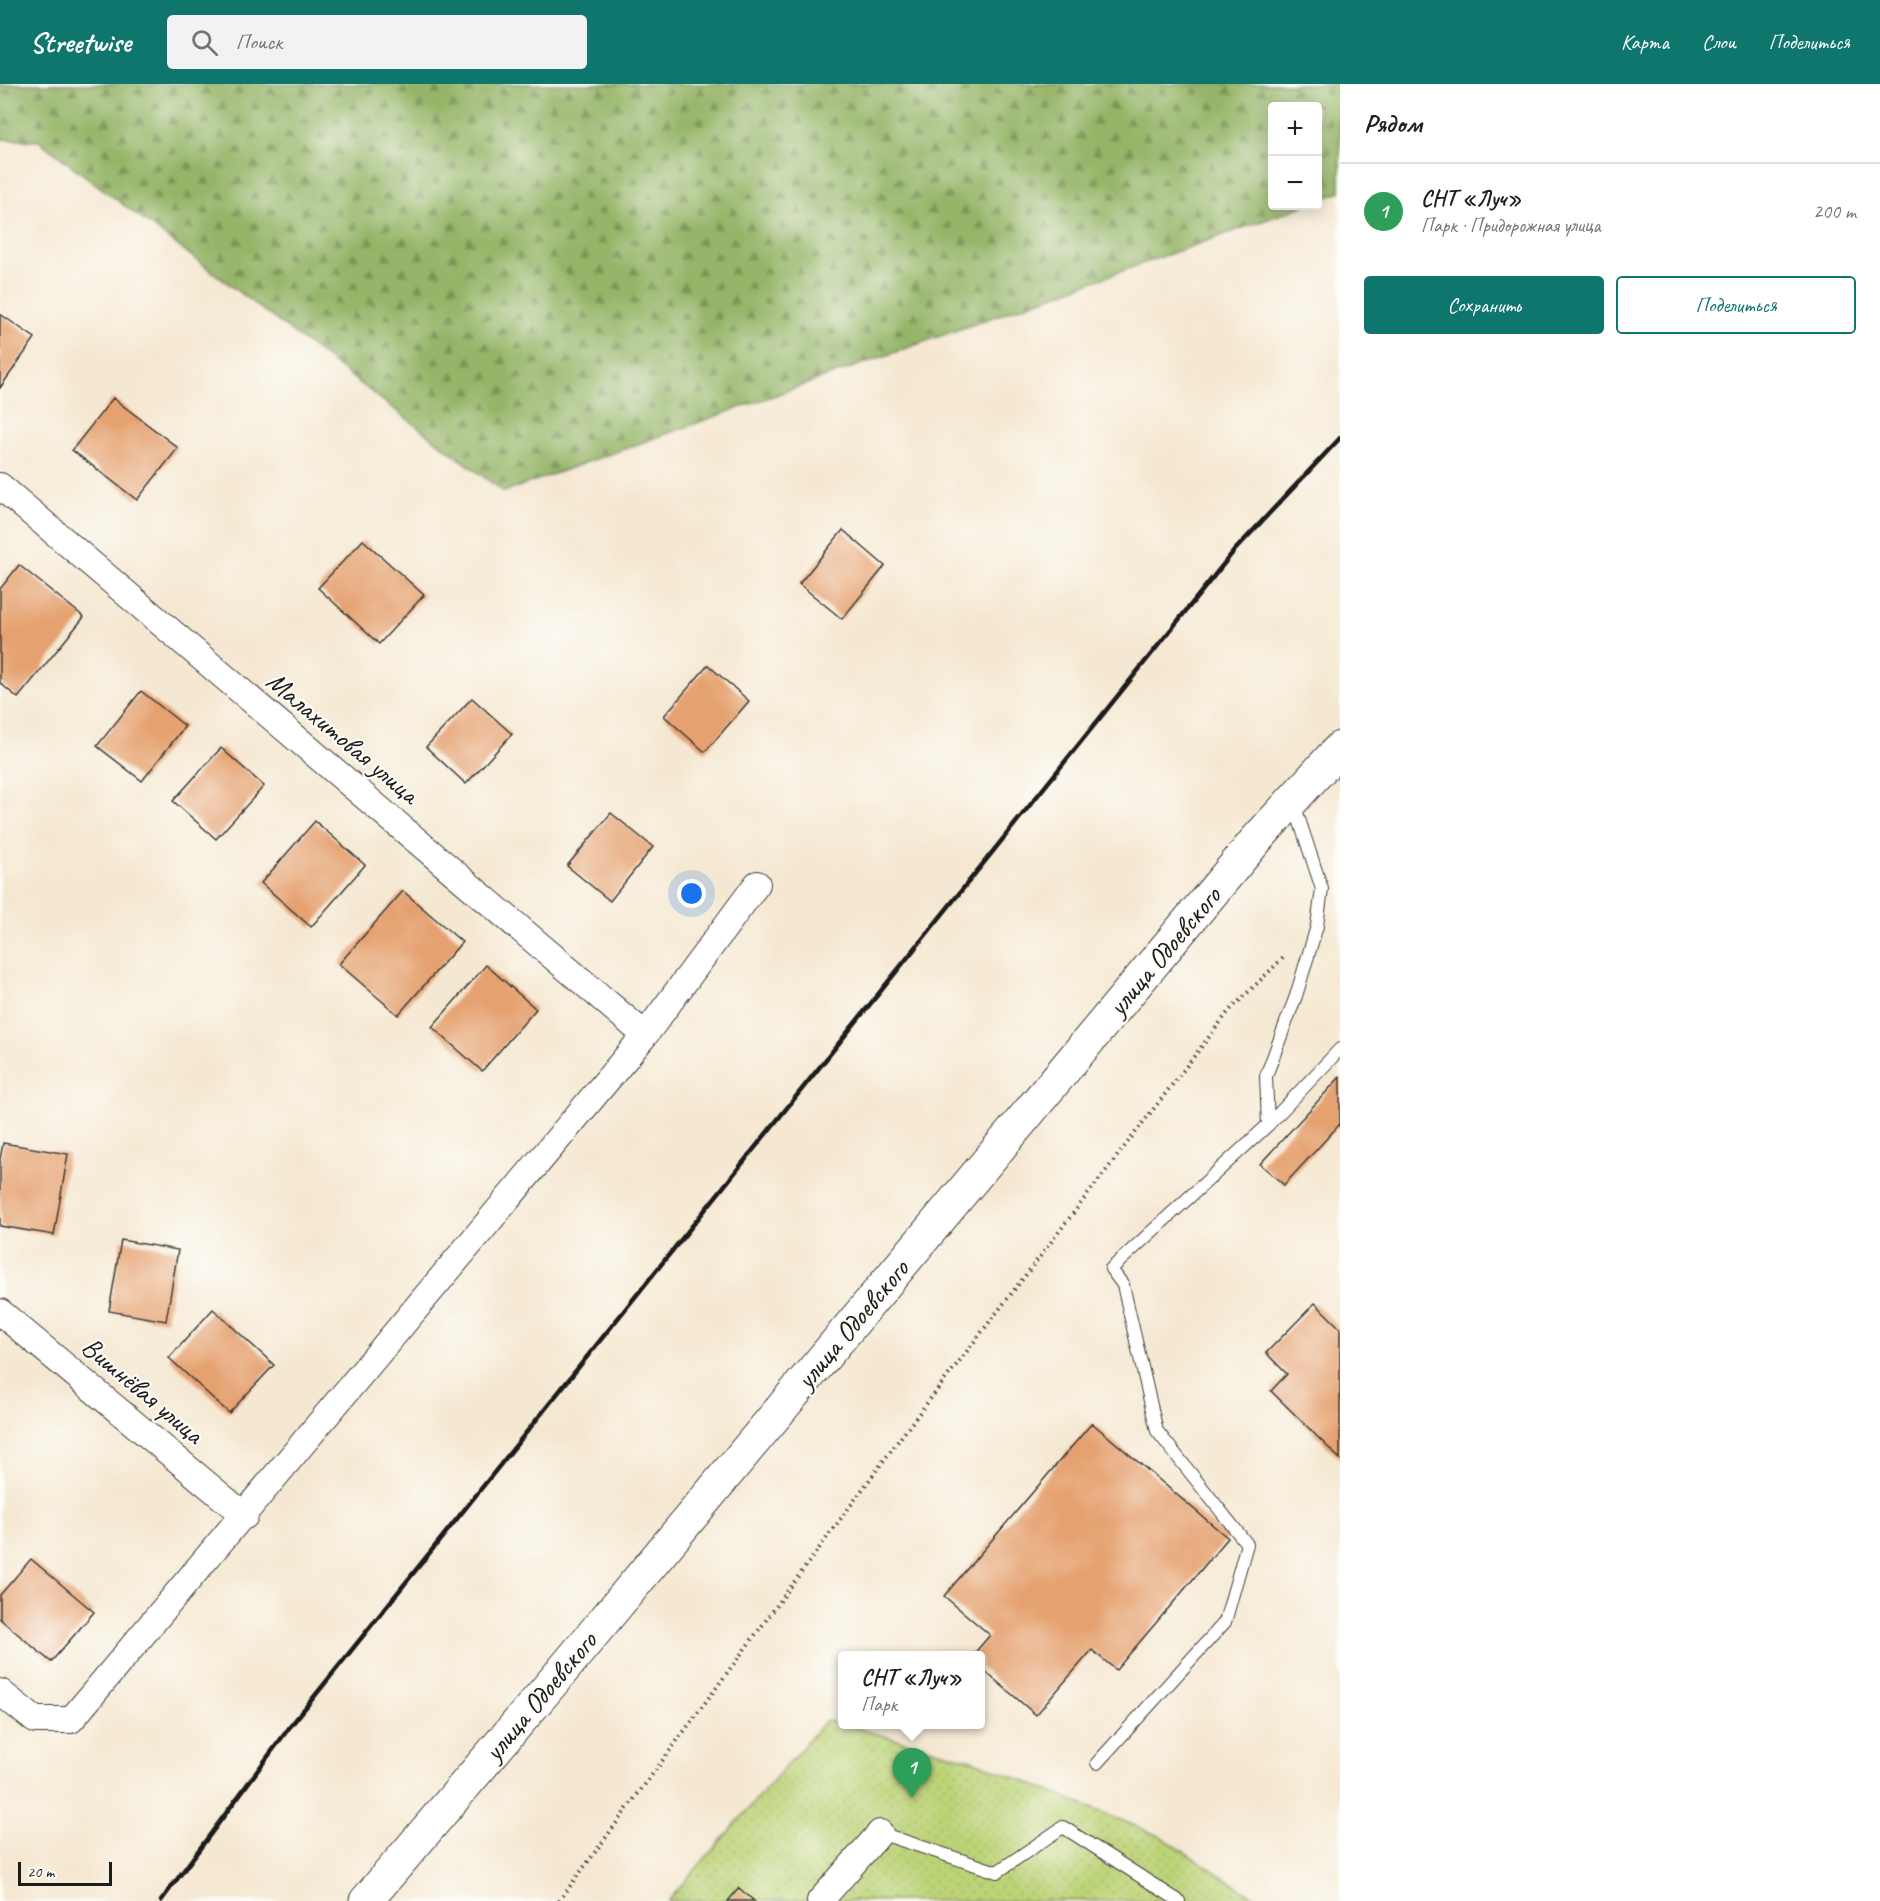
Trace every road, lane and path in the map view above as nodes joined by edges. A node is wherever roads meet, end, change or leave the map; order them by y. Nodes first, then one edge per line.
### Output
1 (0, 486) edge
2 (1340, 747) edge
3 (1293, 800) junction
4 (757, 884) dead end
5 (1317, 926) junction
6 (645, 1035) junction
7 (1340, 1049) edge
8 (1268, 1125) junction
9 (0, 1312) edge
10 (245, 1516) junction
11 (0, 1692) edge
12 (1097, 1763) dead end
13 (880, 1833) joint
14 (366, 1901) edge
15 (559, 1901) edge
16 (820, 1901) edge
17 (1179, 1901) edge

1 - 6 street, Малахитовая улица
2 - 3 street, улица Одоевского
3 - 5 lane
3 - 14 street, улица Одоевского
4 - 6 street
5 - 8 lane
5 - 15 path
6 - 10 street
7 - 8 lane
8 - 12 lane
9 - 10 street, Вишнёвая улица
10 - 11 street
13 - 16 street
13 - 17 lane

